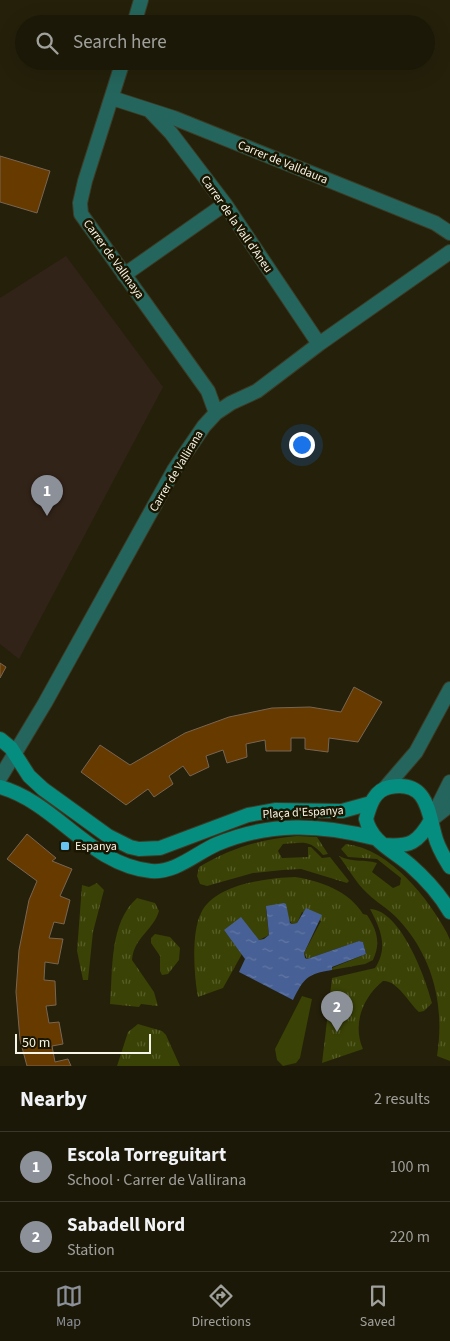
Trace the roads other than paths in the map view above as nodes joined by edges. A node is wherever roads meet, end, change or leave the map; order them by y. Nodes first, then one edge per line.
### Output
1 (141, 0) edge
2 (137, 15) edge
3 (120, 70) edge
4 (112, 98) junction
5 (148, 110) junction
6 (224, 204) junction
7 (450, 233) edge
8 (450, 252) edge
9 (124, 275) junction
10 (319, 344) junction
11 (216, 413) junction
12 (450, 689) edge
13 (0, 739) edge
14 (14, 753) junction
15 (0, 778) edge
16 (450, 782) edge
17 (0, 787) edge
18 (385, 788) junction
19 (371, 803) junction
20 (450, 805) edge
21 (431, 820) junction
22 (379, 842) junction
23 (450, 868) edge
24 (450, 912) edge

1 - 2 street
3 - 4 street, Carrer de Vallmaya
4 - 5 street, Carrer de Valldaura
4 - 9 street, Carrer de Vallmaya
5 - 6 street, Carrer de la Vall d'Aneu
5 - 7 street, Carrer de Valldaura
6 - 9 street
6 - 10 street, Carrer de la Vall d'Aneu
8 - 10 street, Carrer de Vallirana
9 - 11 street, Carrer de Vallmaya
10 - 11 street, Carrer de Vallirana
11 - 14 street, Carrer de Vallirana
12 - 18 street
13 - 14 main road, Plaça d'Espanya
14 - 15 street, Carrer de Vallirana
14 - 19 main road, Plaça d'Espanya
16 - 21 street
17 - 22 main road
18 - 19 main road
18 - 21 main road
19 - 22 main road
20 - 21 street
21 - 22 main road
21 - 23 main road
22 - 24 main road

